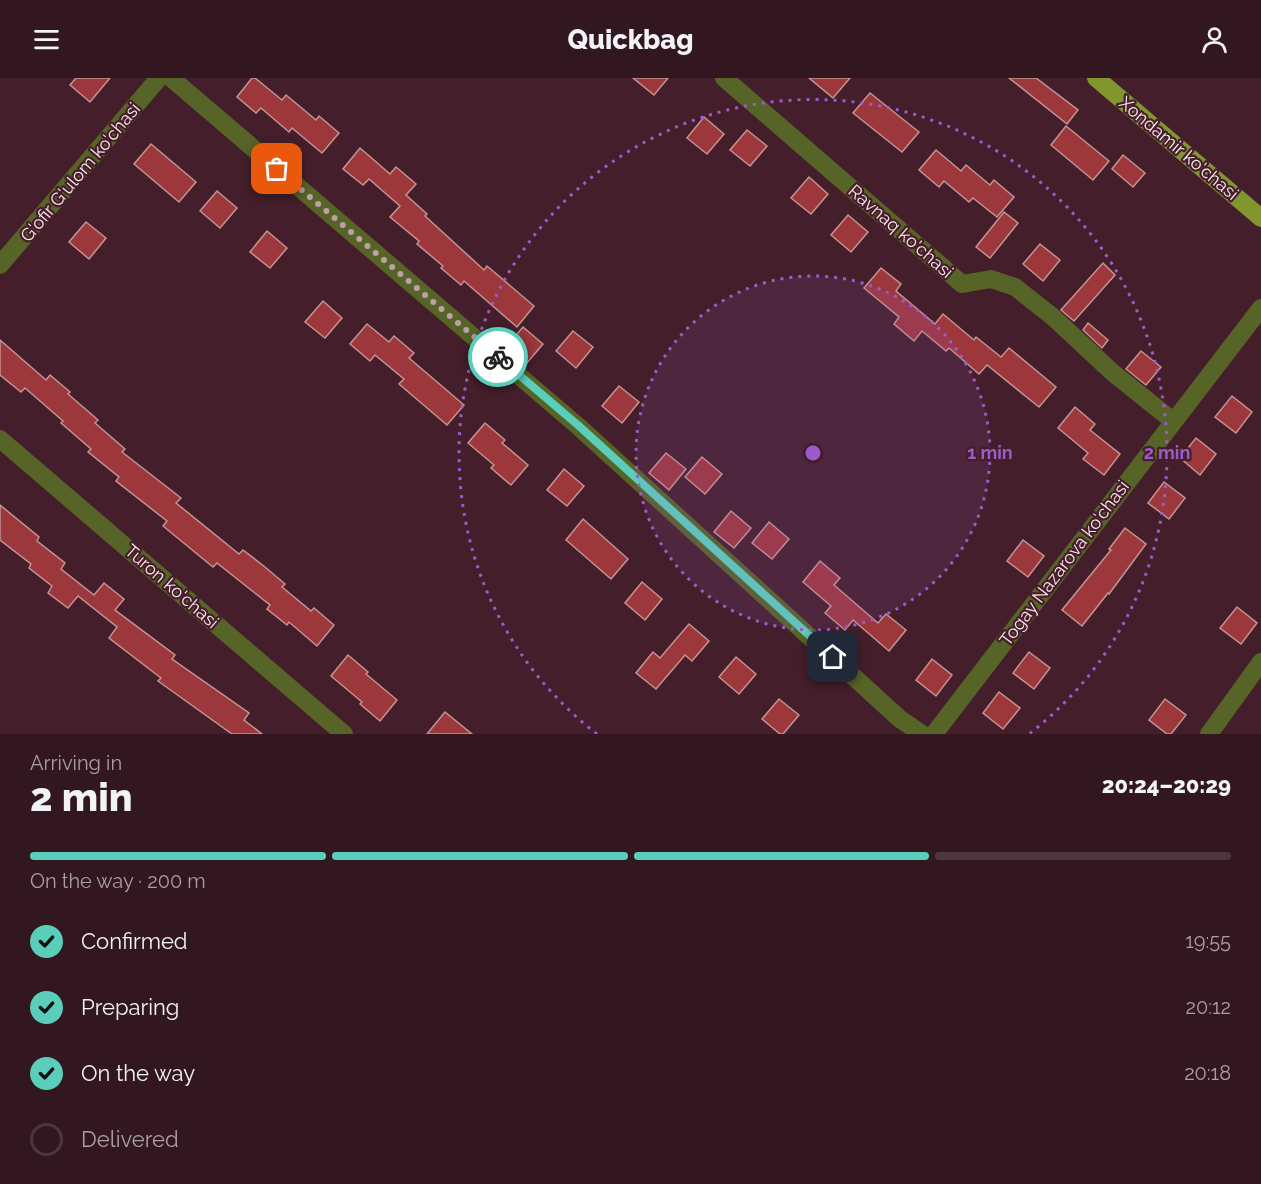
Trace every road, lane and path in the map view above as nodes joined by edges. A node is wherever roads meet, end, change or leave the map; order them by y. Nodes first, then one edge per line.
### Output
1 (159, 78) edge
2 (171, 78) edge
3 (724, 78) edge
4 (1096, 78) edge
5 (1261, 218) edge
6 (0, 265) edge
7 (1261, 308) edge
8 (1173, 421) junction
9 (0, 439) edge
10 (1261, 662) edge
11 (344, 734) edge
12 (922, 734) edge
13 (934, 734) edge
14 (1209, 734) edge

1 - 6 street, G'ofir G'ulom ko'chasi
2 - 12 street
3 - 8 street, Ravnaq ko'chasi
4 - 5 main road, Xondamir ko'chasi
7 - 8 street, Togay Nazarova ko'chasi
8 - 13 street, Togay Nazarova ko'chasi
9 - 11 street, Turon ko'chasi
10 - 14 street

